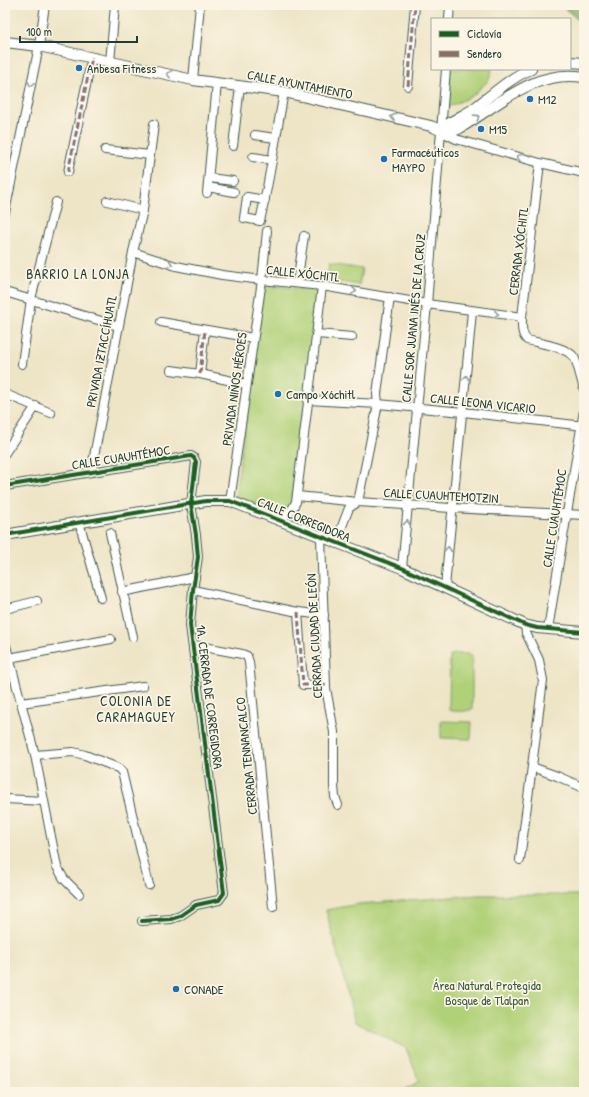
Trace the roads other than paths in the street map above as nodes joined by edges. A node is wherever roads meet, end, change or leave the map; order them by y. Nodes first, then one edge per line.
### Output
1 (44, 5) edge
2 (115, 5) edge
3 (200, 5) edge
4 (415, 5) edge
5 (450, 5) edge
6 (449, 18) edge
7 (5, 42) edge
8 (39, 46) junction
9 (92, 57) junction
10 (110, 62) junction
11 (571, 62) edge
12 (584, 63) edge
13 (446, 70) edge
14 (529, 70) edge
15 (584, 77) edge
16 (194, 80) junction
17 (217, 83) junction
18 (240, 86) junction
19 (408, 86) dead end
20 (284, 92) junction
21 (154, 124) dead end
22 (442, 131) junction
23 (255, 136) dead end
24 (275, 138) junction
25 (233, 146) dead end
26 (105, 150) dead end
27 (150, 155) junction
28 (253, 157) dead end
29 (272, 160) junction
30 (540, 163) junction
31 (68, 172) dead end
32 (584, 174) edge
33 (209, 178) junction
34 (233, 181) dead end
35 (234, 192) dead end
36 (265, 200) dead end
37 (107, 201) dead end
38 (56, 202) dead end
39 (143, 210) junction
40 (5, 212) edge
41 (267, 231) dead end
42 (304, 236) dead end
43 (133, 252) junction
44 (262, 280) junction
45 (298, 283) junction
46 (322, 286) junction
47 (5, 292) edge
48 (390, 297) junction
49 (31, 299) junction
50 (427, 304) junction
51 (472, 311) junction
52 (522, 317) junction
53 (161, 322) dead end
54 (118, 326) junction
55 (205, 330) junction
56 (317, 334) junction
57 (352, 337) dead end
58 (253, 338) junction
59 (22, 364) dead end
60 (171, 370) dead end
61 (200, 374) junction
62 (246, 384) junction
63 (584, 390) edge
64 (5, 394) edge
65 (308, 400) junction
66 (378, 404) junction
67 (36, 406) junction
68 (417, 408) junction
69 (584, 410) edge
70 (463, 412) junction
71 (51, 413) dead end
72 (583, 426) edge
73 (5, 453) edge
74 (91, 472) junction
75 (5, 486) edge
76 (297, 496) junction
77 (230, 501) junction
78 (358, 502) junction
79 (191, 504) junction
80 (408, 505) junction
81 (451, 508) junction
82 (567, 513) junction
83 (584, 515) edge
84 (278, 519) junction
85 (79, 522) junction
86 (110, 533) dead end
87 (5, 535) edge
88 (321, 537) junction
89 (336, 542) junction
90 (402, 568) junction
91 (195, 577) junction
92 (445, 588) junction
93 (193, 590) junction
94 (122, 592) junction
95 (101, 598) dead end
96 (38, 601) dead end
97 (5, 609) edge
98 (298, 612) junction
99 (324, 615) junction
100 (525, 625) junction
101 (548, 629) junction
102 (584, 632) edge
103 (133, 637) dead end
104 (112, 639) dead end
105 (5, 643) edge
106 (194, 645) junction
107 (9, 658) junction
108 (326, 685) junction
109 (143, 686) dead end
110 (21, 703) junction
111 (35, 755) junction
112 (532, 766) junction
113 (584, 788) edge
114 (5, 799) edge
115 (44, 801) junction
116 (338, 805) dead end
117 (520, 860) dead end
118 (149, 885) dead end
119 (79, 894) dead end
120 (273, 907) dead end
121 (142, 921) dead end

1 - 8 street
2 - 10 street
3 - 16 street
4 - 19 street
5 - 6 street
7 - 8 street, CALLE AYUNTAMIENTO
8 - 9 street, CALLE AYUNTAMIENTO
8 -> 40 street
9 - 10 street, CALLE AYUNTAMIENTO
9 - 31 street
16 -> 10 street, CALLE AYUNTAMIENTO
11 - 12 street
13 - 22 street, CALLE SOR JUANA INÉS DE LA CRUZ
14 - 22 street
22 -> 15 street
16 - 17 street, CALLE AYUNTAMIENTO
17 - 18 street, CALLE AYUNTAMIENTO
17 - 33 street
18 - 20 street, CALLE AYUNTAMIENTO
18 - 25 street
22 -> 20 street, CALLE AYUNTAMIENTO
20 - 24 street
21 - 27 street, PRIVADA IZTACCÍHUATL
30 -> 22 street, CALLE AYUNTAMIENTO
22 - 50 street, CALLE SOR JUANA INÉS DE LA CRUZ
23 - 24 street
24 - 29 street
26 - 27 street
27 - 39 street, PRIVADA IZTACCÍHUATL
28 - 29 street
29 - 36 street
30 - 32 street, CALLE AYUNTAMIENTO
30 - 52 street, CERRADA XÓCHITL
33 - 34 street
33 - 35 street
37 - 39 street
38 - 49 street
39 - 43 street, PRIVADA IZTACCÍHUATL
41 - 44 street, PRIVADA NIÑOS HÉROES
42 - 45 street
43 -> 44 street, CALLE XÓCHITL
43 - 54 street, PRIVADA IZTACCÍHUATL
44 - 45 street, CALLE XÓCHITL
44 - 58 street, PRIVADA NIÑOS HÉROES
45 - 46 street, CALLE XÓCHITL
46 -> 48 street, CALLE XÓCHITL
46 - 56 street
47 - 49 street
48 - 50 street, CALLE XÓCHITL
48 - 66 street
49 - 54 street
49 - 59 street
50 - 51 street, CALLE XÓCHITL
50 - 68 street, CALLE SOR JUANA INÉS DE LA CRUZ
51 -> 52 street, CALLE XÓCHITL
70 -> 51 street
52 - 63 street, CERRADA XÓCHITL
53 - 55 street
54 - 74 street, PRIVADA IZTACCÍHUATL
55 - 58 street
55 - 61 street
56 - 57 street
56 - 65 street
58 - 62 street, PRIVADA NIÑOS HÉROES
60 - 61 street
61 - 62 street
62 - 77 street, PRIVADA NIÑOS HÉROES
64 - 67 street
65 - 66 street, CALLE LEONA VICARIO
65 - 76 street
66 - 68 street, CALLE LEONA VICARIO
66 - 78 street
67 - 71 street
67 - 73 street
68 - 70 street, CALLE LEONA VICARIO
68 - 80 street, CALLE SOR JUANA INÉS DE LA CRUZ
69 - 72 street, CALLE CUAUHTÉMOC
70 - 72 street, CALLE LEONA VICARIO
70 - 81 street
72 - 82 street, CALLE CUAUHTÉMOC
74 - 75 street, CALLE CUAUHTÉMOC
74 - 79 street, CALLE CUAUHTÉMOC
76 - 78 street, CALLE CUAUHTEMOTZIN
76 - 84 street
77 - 79 street, CALLE CORREGIDORA
77 - 84 street, CALLE CORREGIDORA
78 - 80 street, CALLE CUAUHTEMOTZIN
78 - 89 street
79 - 85 street, CALLE CORREGIDORA
79 - 91 street, 1A. CERRADA DE CORREGIDORA
80 - 81 street, CALLE CUAUHTEMOTZIN
90 -> 80 street, CALLE SOR JUANA INÉS DE LA CRUZ
81 - 82 street, CALLE CUAUHTEMOTZIN
92 -> 81 street
82 - 83 street, CALLE CUAUHTEMOTZIN
82 - 101 street, CALLE CUAUHTÉMOC
84 - 88 street, CALLE CORREGIDORA
85 - 87 street, CALLE CORREGIDORA
85 - 95 street
86 - 94 street
88 - 89 street, CALLE CORREGIDORA
88 - 99 street, CERRADA CIUDAD DE LEÓN
89 - 90 street, CALLE CORREGIDORA
90 - 92 street, CALLE CORREGIDORA
91 - 93 street, 1A. CERRADA DE CORREGIDORA
91 - 94 street
92 - 100 street, CALLE CORREGIDORA
93 - 98 street
93 - 106 street, 1A. CERRADA DE CORREGIDORA
94 - 103 street
96 - 97 street
98 - 99 street
98 - 108 street
99 - 108 street, CERRADA CIUDAD DE LEÓN
100 - 101 street, CALLE CORREGIDORA
100 - 112 street
101 - 102 street, CALLE CORREGIDORA
104 - 107 street
105 - 107 street
106 - 120 street, CERRADA TENNANCALCO
106 - 121 street, 1A. CERRADA DE CORREGIDORA
107 - 110 street
108 - 116 street, CERRADA CIUDAD DE LEÓN
109 - 110 street
110 - 111 street
111 - 115 street
111 - 118 street
112 - 113 street
112 - 117 street
114 - 115 street
115 - 119 street

